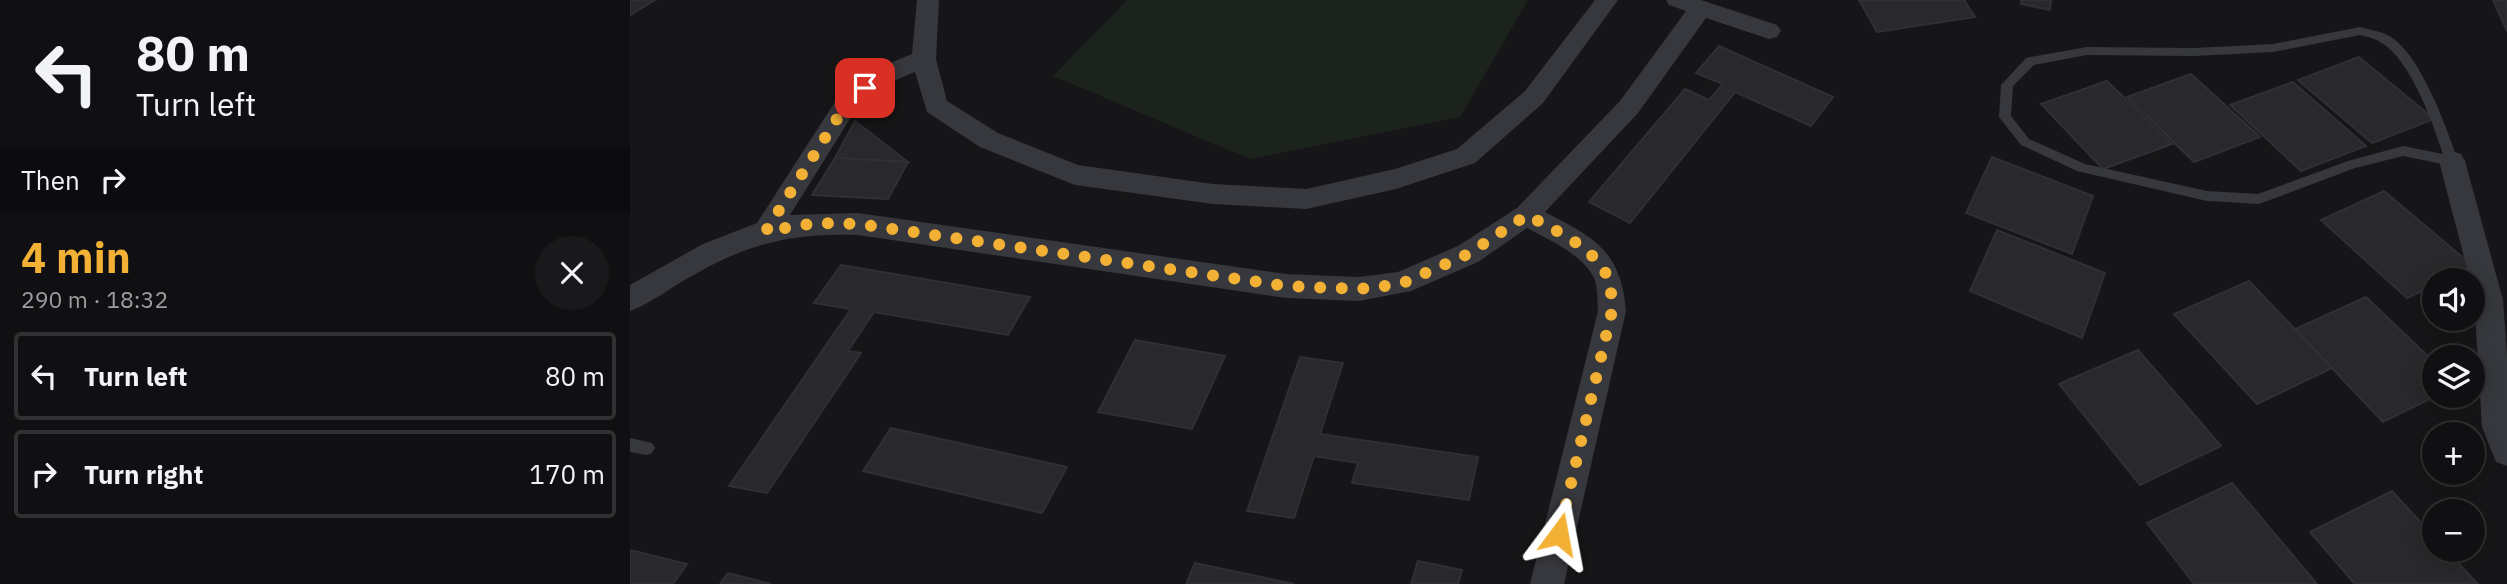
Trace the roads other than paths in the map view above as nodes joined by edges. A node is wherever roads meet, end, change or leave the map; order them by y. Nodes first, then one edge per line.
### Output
1 (928, 0) edge
2 (1607, 0) edge
3 (1689, 4) edge
4 (1769, 31) dead end
5 (924, 60) junction
6 (2452, 161) junction
7 (1527, 215) junction
8 (766, 231) junction
9 (630, 299) edge
10 (630, 445) edge
11 (647, 448) dead end
12 (2507, 452) edge
13 (1547, 584) edge

1 - 5 street
2 - 5 street
3 - 4 street
3 - 7 street
5 - 8 street
6 - 6 lane
6 - 12 street
7 - 8 street
7 - 13 street
8 - 9 street
10 - 11 lane

